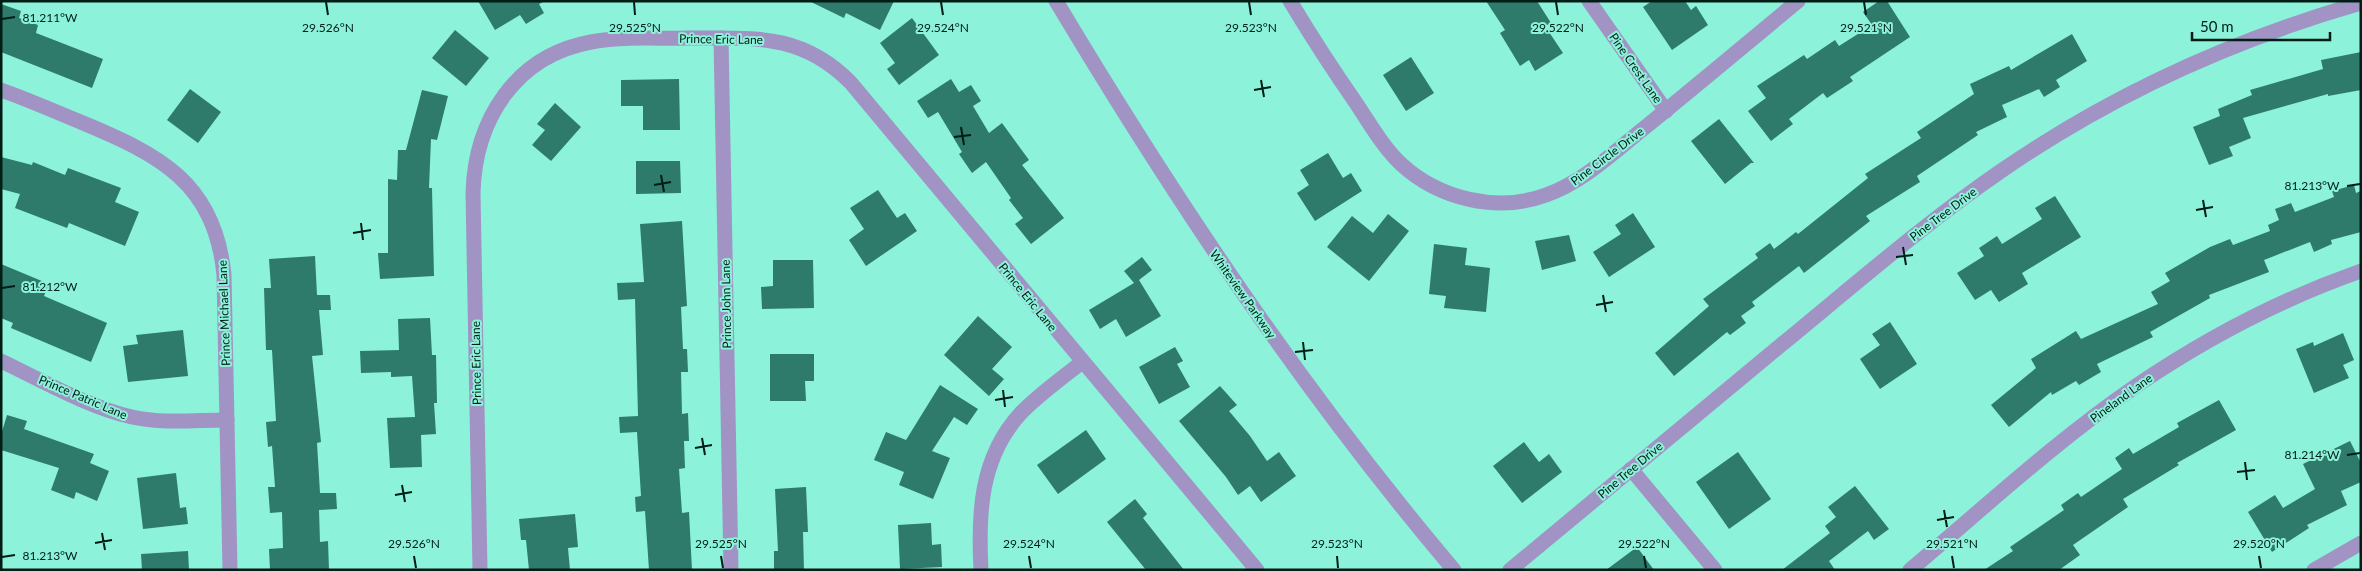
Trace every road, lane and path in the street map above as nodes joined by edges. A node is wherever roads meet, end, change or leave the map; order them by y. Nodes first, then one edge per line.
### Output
1 (1056, 1) edge
2 (1290, 1) edge
3 (1589, 1) edge
4 (1798, 1) edge
5 (2361, 3) edge
6 (721, 38) junction
7 (1, 90) edge
8 (1666, 111) junction
9 (2361, 270) edge
10 (1, 361) edge
11 (1082, 362) junction
12 (227, 420) junction
13 (1631, 469) junction
14 (2361, 543) edge
15 (230, 570) edge
16 (480, 570) edge
17 (731, 570) edge
18 (981, 570) edge
19 (1257, 570) edge
20 (1454, 570) edge
21 (1510, 570) edge
22 (1715, 570) edge
23 (1910, 570) edge
24 (2314, 570) edge

1 - 20 street, Whiteview Parkway
2 - 8 street, Pine Circle Drive
3 - 8 street, Pine Crest Lane
4 - 8 street, Pine Circle Drive
5 - 13 street, Pine Tree Drive
6 - 11 street, Prince Eric Lane
6 - 16 street, Prince Eric Lane
6 - 17 street, Prince John Lane
7 - 12 street, Prince Michael Lane
9 - 23 street, Pineland Lane
10 - 12 street, Prince Patric Lane
11 - 18 street
11 - 19 street, Prince Eric Lane
12 - 15 street, Prince Michael Lane
13 - 21 street, Pine Tree Drive
13 - 22 street
14 - 24 street

